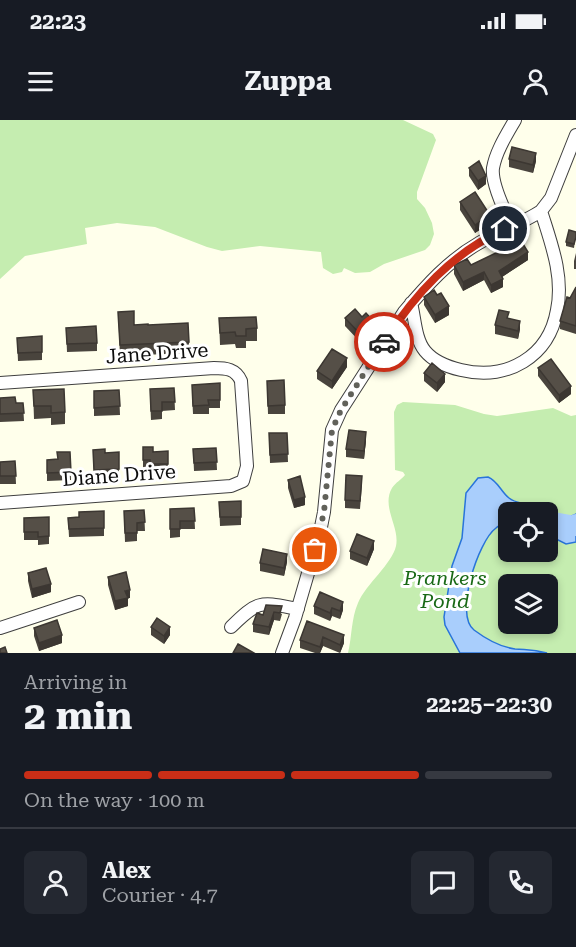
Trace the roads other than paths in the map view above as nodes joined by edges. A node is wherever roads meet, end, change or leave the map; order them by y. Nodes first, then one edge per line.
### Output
1 (514, 120) edge
2 (576, 135) edge
3 (541, 211) junction
4 (512, 226) junction
5 (411, 303) junction
6 (0, 383) edge
7 (240, 484) joint
8 (0, 503) edge
9 (79, 602) dead end
10 (298, 609) junction
11 (231, 627) dead end
12 (0, 628) edge
13 (282, 653) edge

1 - 4 street
2 - 3 street
3 - 4 street
3 - 5 street
4 - 5 street
5 - 10 street
6 - 7 street, Jane Drive
7 - 8 street, Diane Drive
9 - 12 street
10 - 11 street
10 - 13 street

